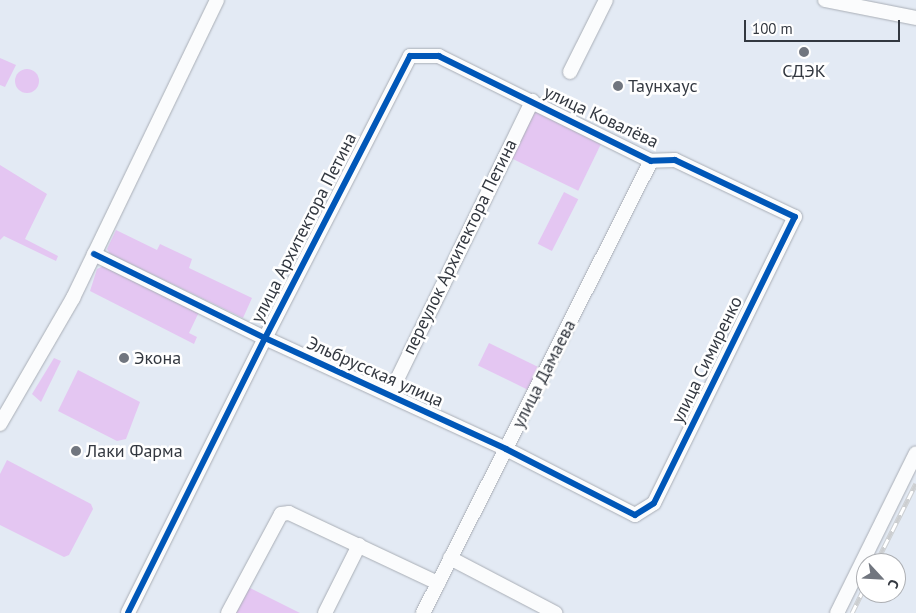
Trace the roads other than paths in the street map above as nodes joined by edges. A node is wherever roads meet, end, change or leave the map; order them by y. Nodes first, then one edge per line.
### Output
1 (217, 0) edge
2 (606, 0) edge
3 (825, 0) edge
4 (916, 18) edge
5 (422, 56) joint
6 (570, 72) dead end
7 (532, 101) junction
8 (651, 161) junction
9 (795, 217) joint
10 (94, 254) junction
11 (265, 338) junction
12 (390, 394) junction
13 (0, 424) edge
14 (506, 449) junction
15 (916, 454) edge
16 (643, 514) joint
17 (359, 545) junction
18 (450, 558) junction
19 (438, 583) junction
20 (128, 613) edge
21 (228, 613) edge
22 (325, 613) edge
23 (423, 613) edge
24 (555, 613) edge
25 (837, 613) edge

1 - 10 street
2 - 6 street
3 - 4 street
5 - 7 street, улица Ковалёва
5 - 11 street, улица Архитектора Петина
7 - 8 street, улица Ковалёва
7 - 12 street, переулок Архитектора Петина
8 - 9 street, улица Ковалёва
8 - 14 street, улица Дамаева
9 - 16 street, улица Симиренко
10 - 11 street, Эльбрусская улица
10 - 13 street
11 - 12 street, Эльбрусская улица
11 - 20 street, улица Архитектора Петина
12 - 14 street, Эльбрусская улица
14 - 16 street, Эльбрусская улица
14 - 18 street, улица Дамаева
15 - 25 street
17 - 19 street
17 - 21 street
17 - 22 street
18 - 19 street, улица Дамаева
18 - 24 street
19 - 23 street, улица Дамаева

